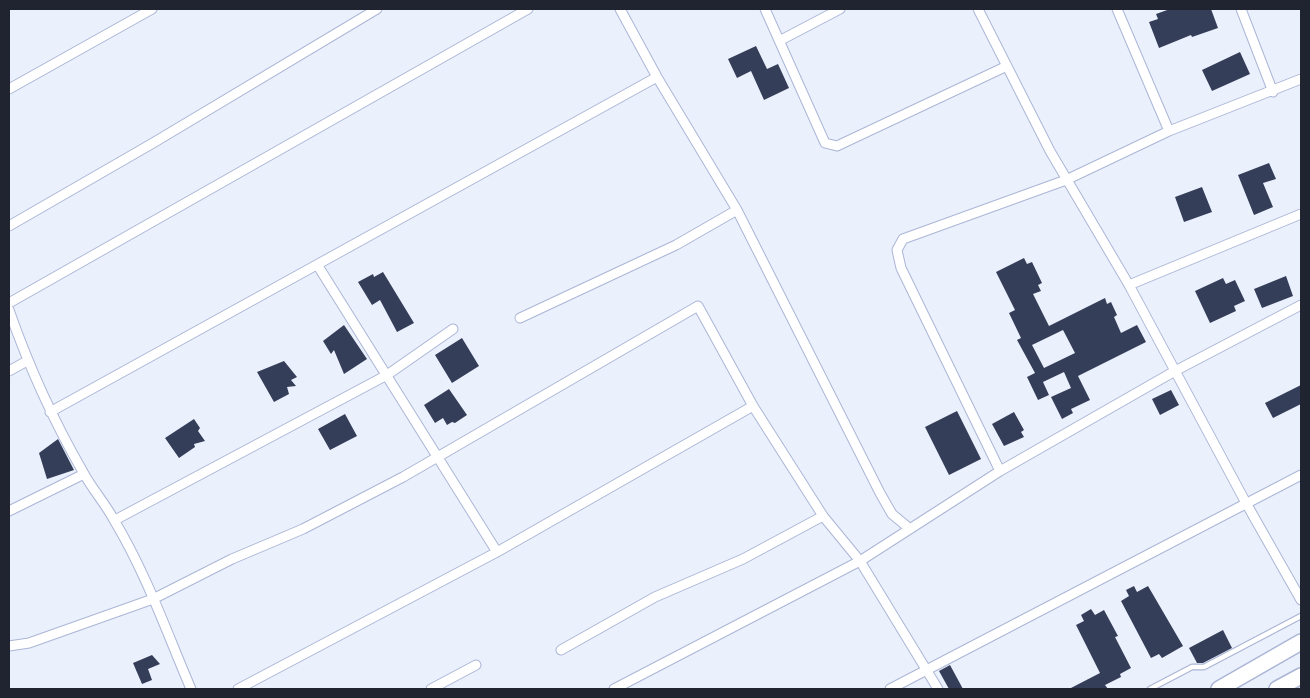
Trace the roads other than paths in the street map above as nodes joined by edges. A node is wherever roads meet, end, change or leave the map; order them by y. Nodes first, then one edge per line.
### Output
1 (152, 9) edge
2 (377, 9) edge
3 (528, 9) edge
4 (620, 9) edge
5 (765, 9) edge
6 (840, 9) edge
7 (978, 9) edge
8 (1117, 9) edge
9 (1241, 9) edge
10 (781, 40) junction
11 (1007, 66) junction
12 (657, 77) junction
13 (1301, 79) edge
14 (9, 89) edge
15 (1273, 92) junction
16 (1169, 131) junction
17 (1066, 180) junction
18 (737, 210) junction
19 (1301, 214) edge
20 (9, 226) edge
21 (318, 266) junction
22 (1129, 285) junction
23 (9, 304) edge
24 (1301, 305) edge
25 (9, 310) edge
26 (520, 318) dead end
27 (452, 329) dead end
28 (27, 361) junction
29 (9, 371) edge
30 (1175, 371) junction
31 (387, 375) junction
32 (753, 406) junction
33 (50, 412) junction
34 (437, 458) junction
35 (1000, 471) junction
36 (84, 474) junction
37 (1301, 475) edge
38 (1246, 503) junction
39 (9, 511) edge
40 (822, 516) junction
41 (115, 520) junction
42 (910, 529) junction
43 (497, 552) junction
44 (860, 560) junction
45 (153, 599) junction
46 (1301, 600) edge
47 (1301, 616) edge
48 (1301, 642) edge
49 (9, 646) edge
50 (561, 650) dead end
51 (476, 665) dead end
52 (927, 672) junction
53 (1301, 676) edge
54 (192, 689) edge
55 (238, 689) edge
56 (431, 689) edge
57 (614, 689) edge
58 (890, 689) edge
59 (938, 689) edge
60 (1150, 689) edge
61 (1219, 689) edge
62 (1277, 689) edge

1 - 14 street
2 - 20 street
3 - 23 street
4 - 12 street
5 - 10 street
6 - 10 street
7 - 11 street
8 - 16 street
9 - 15 street
10 - 11 street
11 - 17 street
12 - 18 street
12 - 21 street
13 - 15 street
15 - 16 street
16 - 17 street
17 - 22 street
17 - 35 street
18 - 26 street
18 - 42 street
19 - 22 street
21 - 31 street
21 - 33 street
22 - 30 street
24 - 30 street
25 - 28 street
27 - 31 street
28 - 29 street
28 - 33 street
30 - 35 street
30 - 38 street
31 - 34 street
31 - 41 street
32 - 34 street
32 - 40 street
32 - 43 street
33 - 36 street
34 - 43 street
34 - 45 street
35 - 42 street
36 - 39 street
36 - 41 street
37 - 38 street
38 - 46 street
38 - 52 street
40 - 44 street
40 - 50 street
41 - 45 street
42 - 44 street
43 - 55 street
44 - 52 street
44 - 57 street
45 - 49 street
45 - 54 street
47 - 60 lane
48 - 61 highway
51 - 56 street
52 - 58 street
52 - 59 street
53 - 62 highway

